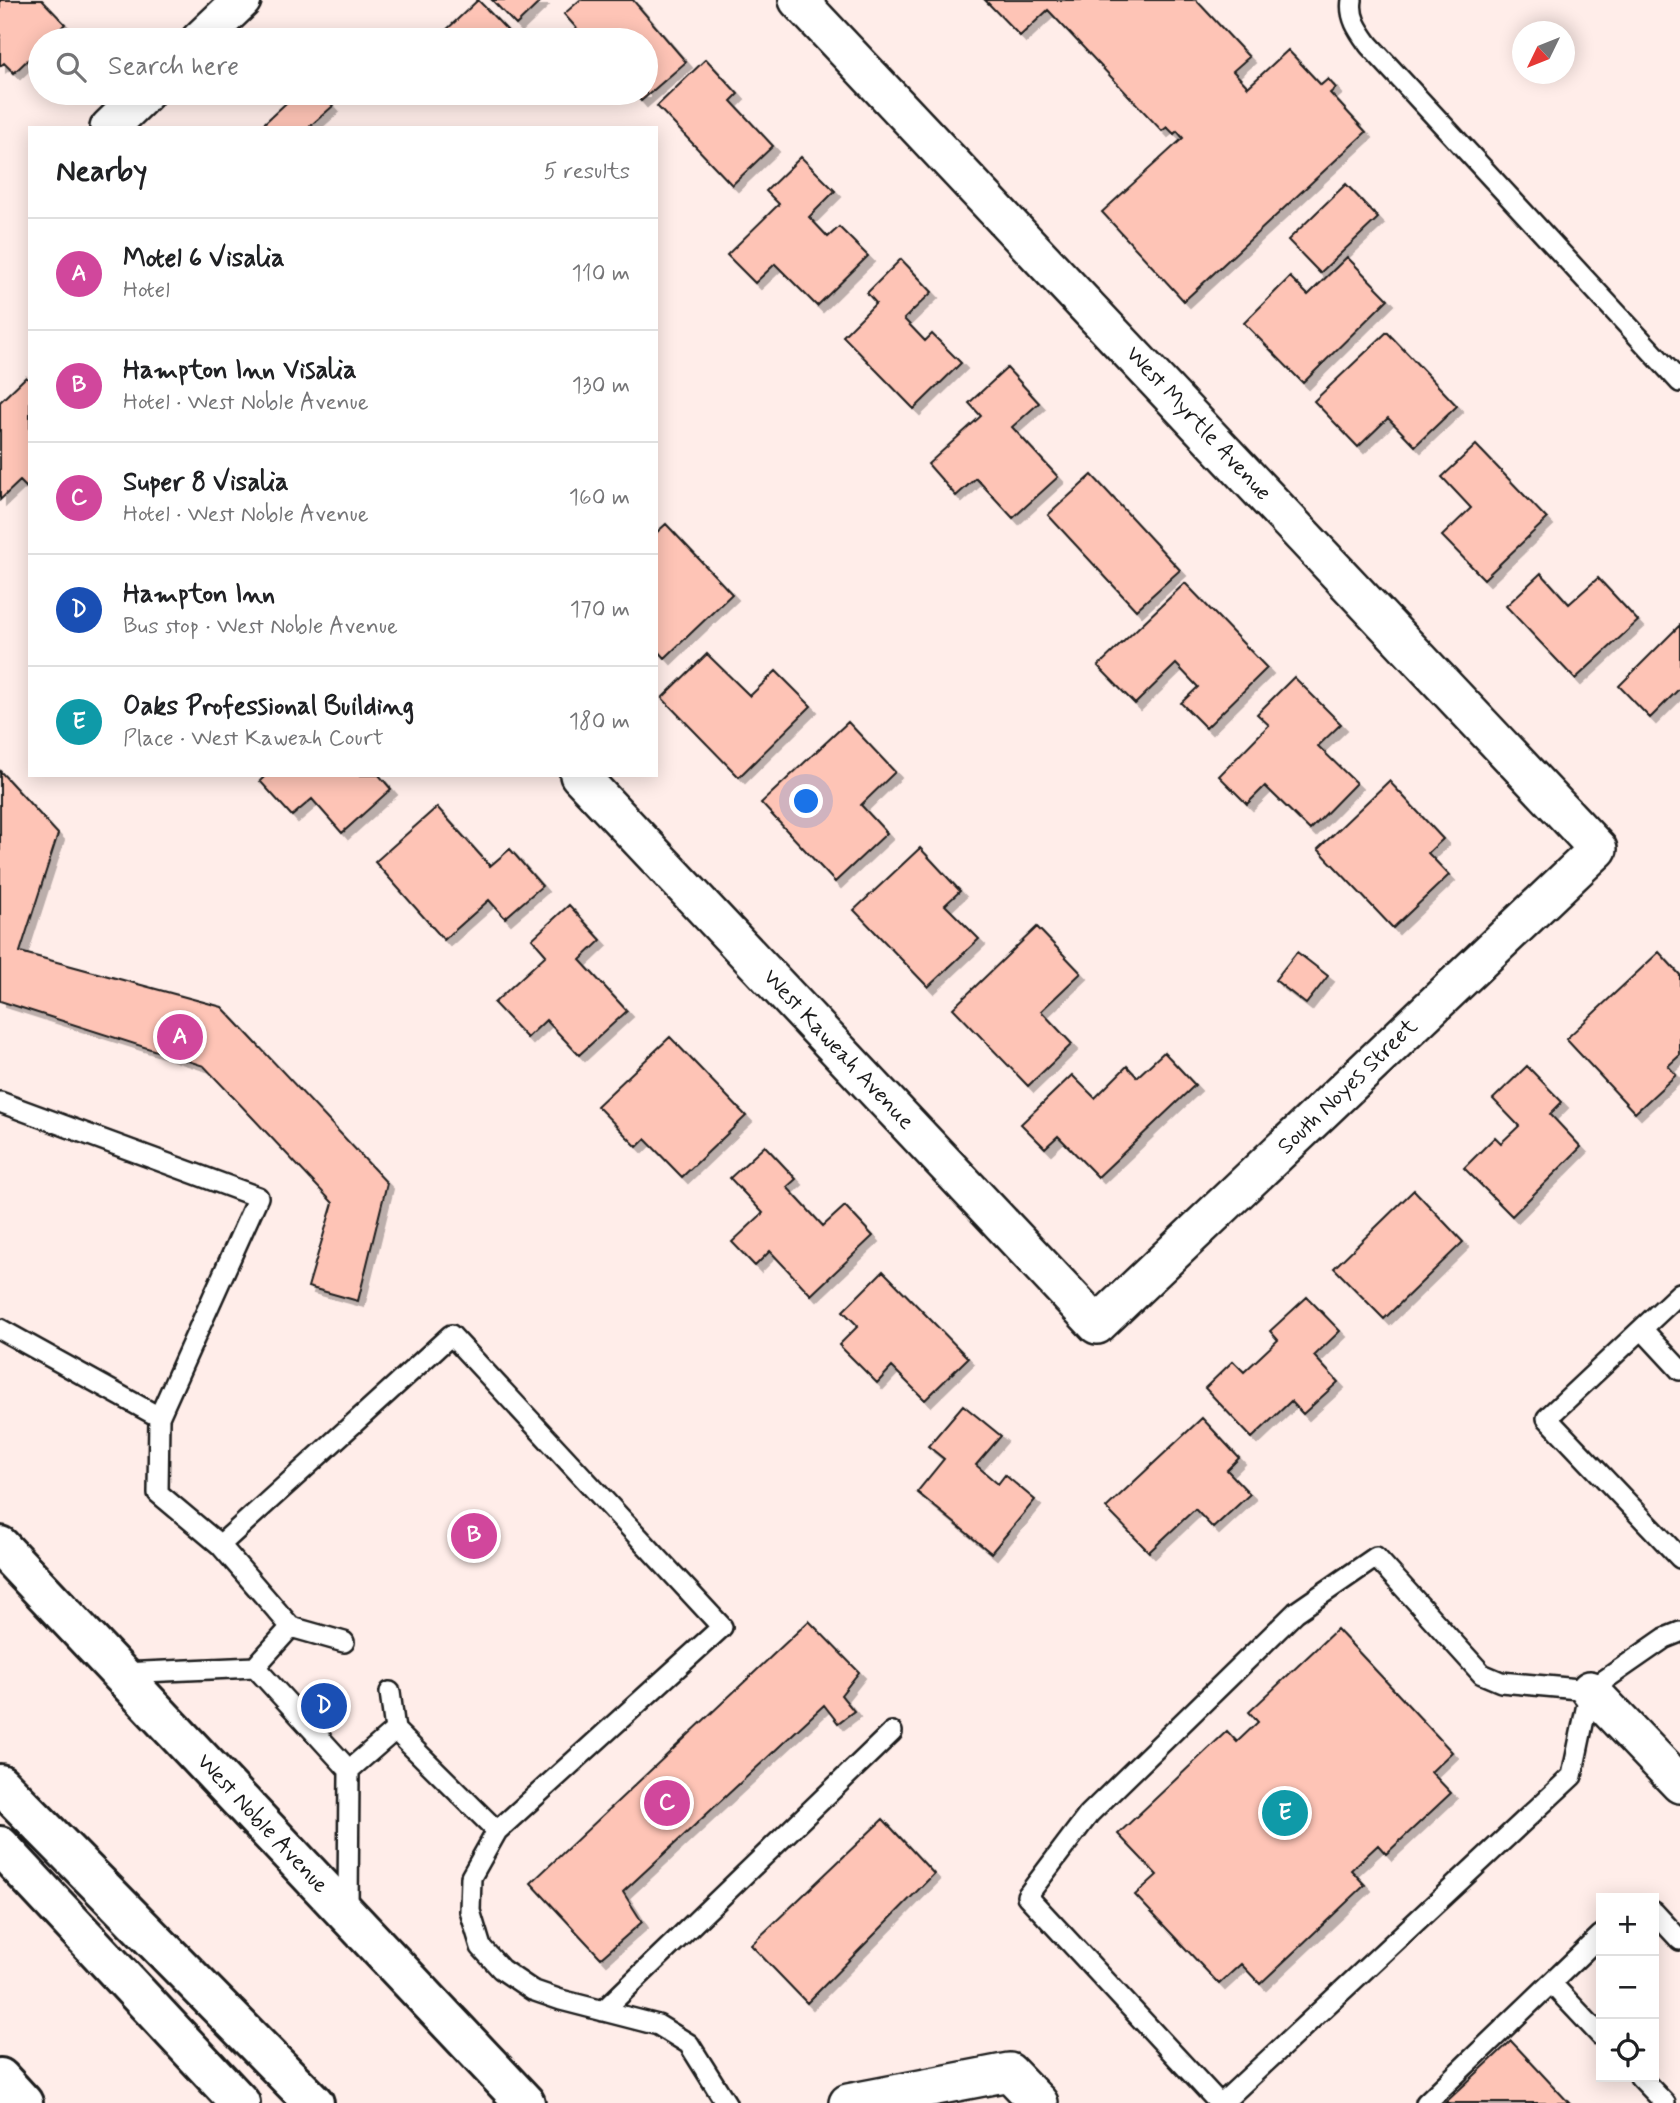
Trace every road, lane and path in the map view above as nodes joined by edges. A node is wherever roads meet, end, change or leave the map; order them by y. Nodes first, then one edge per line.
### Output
1 (242, 0) edge
2 (798, 0) edge
3 (1352, 0) edge
4 (213, 28) edge
5 (133, 105) edge
6 (111, 126) edge
7 (1680, 382) edge
8 (581, 777) edge
9 (1598, 849) joint
10 (0, 1102) edge
11 (1680, 1293) edge
12 (1097, 1325) joint
13 (0, 1329) edge
14 (1642, 1329) junction
15 (1680, 1370) edge
16 (159, 1418) junction
17 (220, 1545) junction
18 (0, 1546) edge
19 (1680, 1558) edge
20 (291, 1627) junction
21 (1680, 1632) edge
22 (344, 1642) dead end
23 (255, 1667) junction
24 (120, 1673) junction
25 (1590, 1690) junction
26 (390, 1692) dead end
27 (395, 1730) junction
28 (892, 1732) dead end
29 (349, 1770) junction
30 (0, 1784) edge
31 (1680, 1784) edge
32 (498, 1831) junction
33 (0, 1846) edge
34 (347, 1915) junction
35 (1659, 1917) edge
36 (1596, 1940) edge
37 (1680, 1940) edge
38 (1551, 1983) junction
39 (603, 2011) junction
40 (1596, 2031) edge
41 (0, 2078) edge
42 (1645, 2082) edge
43 (23, 2103) edge
44 (240, 2103) edge
45 (314, 2103) edge
46 (525, 2103) edge
47 (726, 2103) edge
48 (848, 2103) edge
49 (1039, 2103) edge
50 (1221, 2103) edge
51 (1426, 2103) edge
52 (1665, 2103) edge

1 - 4 street
2 - 9 street, West Myrtle Avenue
3 - 7 lane
5 - 6 street
8 - 12 street, West Kaweah Avenue
9 - 12 street, South Noyes Street
10 - 16 lane
11 - 14 lane
13 - 16 lane
14 - 15 lane
14 - 19 lane
16 - 17 lane
17 - 20 lane
17 - 32 lane
18 - 24 main road, West Noble Avenue
20 - 22 lane
20 - 23 lane
21 - 25 lane
23 - 24 lane
23 - 29 lane
24 - 34 main road, West Noble Avenue
25 - 31 street
25 - 50 lane
25 - 50 lane
26 - 27 lane
27 - 29 lane
27 - 32 lane
28 - 39 lane
29 - 34 lane
30 - 45 main road
32 - 39 lane
33 - 44 main road
34 - 46 main road, West Noble Avenue
35 - 37 lane
36 - 38 lane
38 - 40 lane
38 - 51 lane
39 - 47 lane
41 - 43 main road
42 - 52 lane
48 - 49 street

